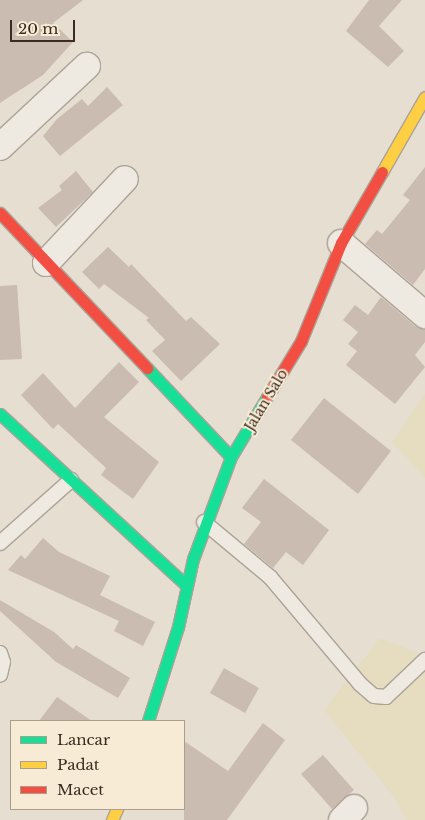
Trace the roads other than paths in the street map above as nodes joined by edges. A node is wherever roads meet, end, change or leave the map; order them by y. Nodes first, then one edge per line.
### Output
1 (87, 66) dead end
2 (425, 97) edge
3 (0, 147) edge
4 (126, 179) dead end
5 (0, 213) edge
6 (341, 243) junction
7 (46, 262) junction
8 (425, 315) edge
9 (0, 414) edge
10 (231, 457) junction
11 (71, 480) junction
12 (204, 522) junction
13 (0, 543) edge
14 (187, 586) junction
15 (0, 653) edge
16 (425, 660) edge
17 (0, 675) edge
18 (148, 720) edge

1 - 3 street
2 - 6 street, Jalan Salo
4 - 7 street
5 - 7 street
6 - 8 street
6 - 10 street, Jalan Salo
7 - 10 street
9 - 11 street
10 - 12 street, Jalan Salo
11 - 13 lane
11 - 14 street
12 - 14 street, Jalan Salo
12 - 16 lane
14 - 18 street, Jalan Salo
15 - 17 lane

